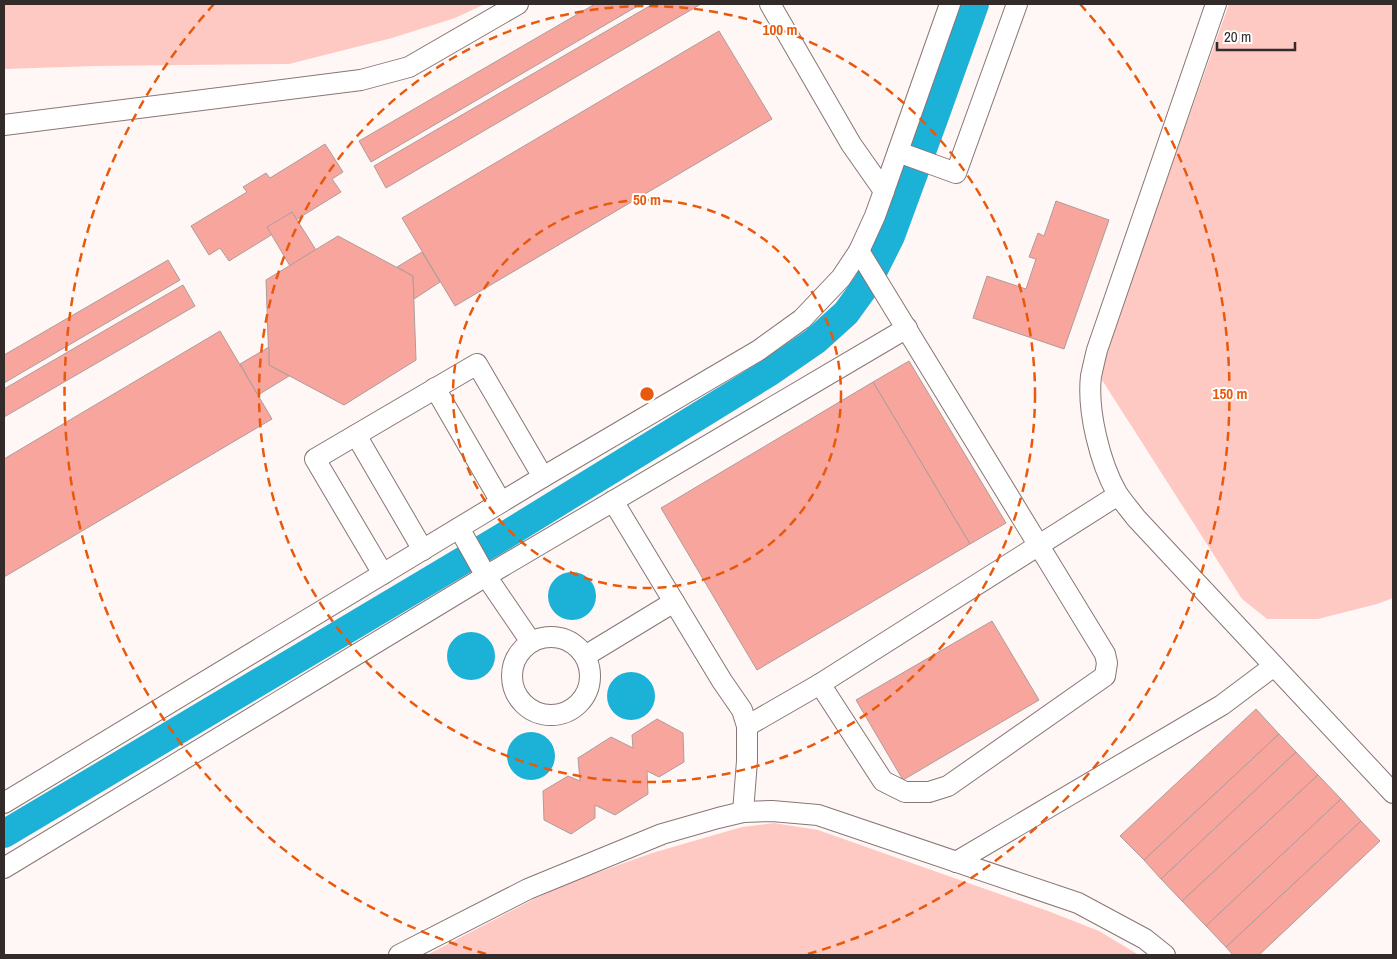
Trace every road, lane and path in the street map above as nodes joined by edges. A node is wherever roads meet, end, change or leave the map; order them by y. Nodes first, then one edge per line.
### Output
1 (518, 4) edge
2 (770, 4) edge
3 (950, 4) edge
4 (1017, 4) edge
5 (1216, 4) edge
6 (4, 125) edge
7 (898, 152) junction
8 (884, 191) junction
9 (859, 251) junction
10 (906, 328) junction
11 (435, 388) junction
12 (356, 435) junction
13 (544, 476) junction
14 (1118, 495) junction
15 (613, 501) junction
16 (502, 502) junction
17 (463, 535) junction
18 (1039, 546) junction
19 (423, 550) junction
20 (483, 570) junction
21 (382, 574) junction
22 (674, 602) junction
23 (530, 642) junction
24 (585, 656) junction
25 (1274, 666) junction
26 (820, 684) junction
27 (747, 726) junction
28 (1393, 793) edge
29 (4, 803) edge
30 (744, 812) junction
31 (956, 862) junction
32 (4, 868) edge
33 (399, 955) edge
34 (1165, 955) edge

1 - 6 street
2 - 8 street
3 - 7 street
4 - 7 street
5 - 14 street
7 - 8 street
8 - 9 street
9 - 10 street
9 - 13 street
10 - 15 street
10 - 18 street
11 - 12 street
11 - 13 street
11 - 16 street
12 - 19 street
12 - 21 street
13 - 16 street
14 - 18 street
14 - 25 street
15 - 20 street
15 - 22 street
16 - 17 street
17 - 19 street
17 - 20 street
18 - 26 street
18 - 26 street
19 - 21 street
20 - 23 street
20 - 32 street
21 - 29 street
22 - 24 street
22 - 27 street
23 - 24 street
23 - 24 street
25 - 28 street
25 - 31 street
26 - 27 street
27 - 30 street
30 - 31 street
30 - 33 street
31 - 34 street

